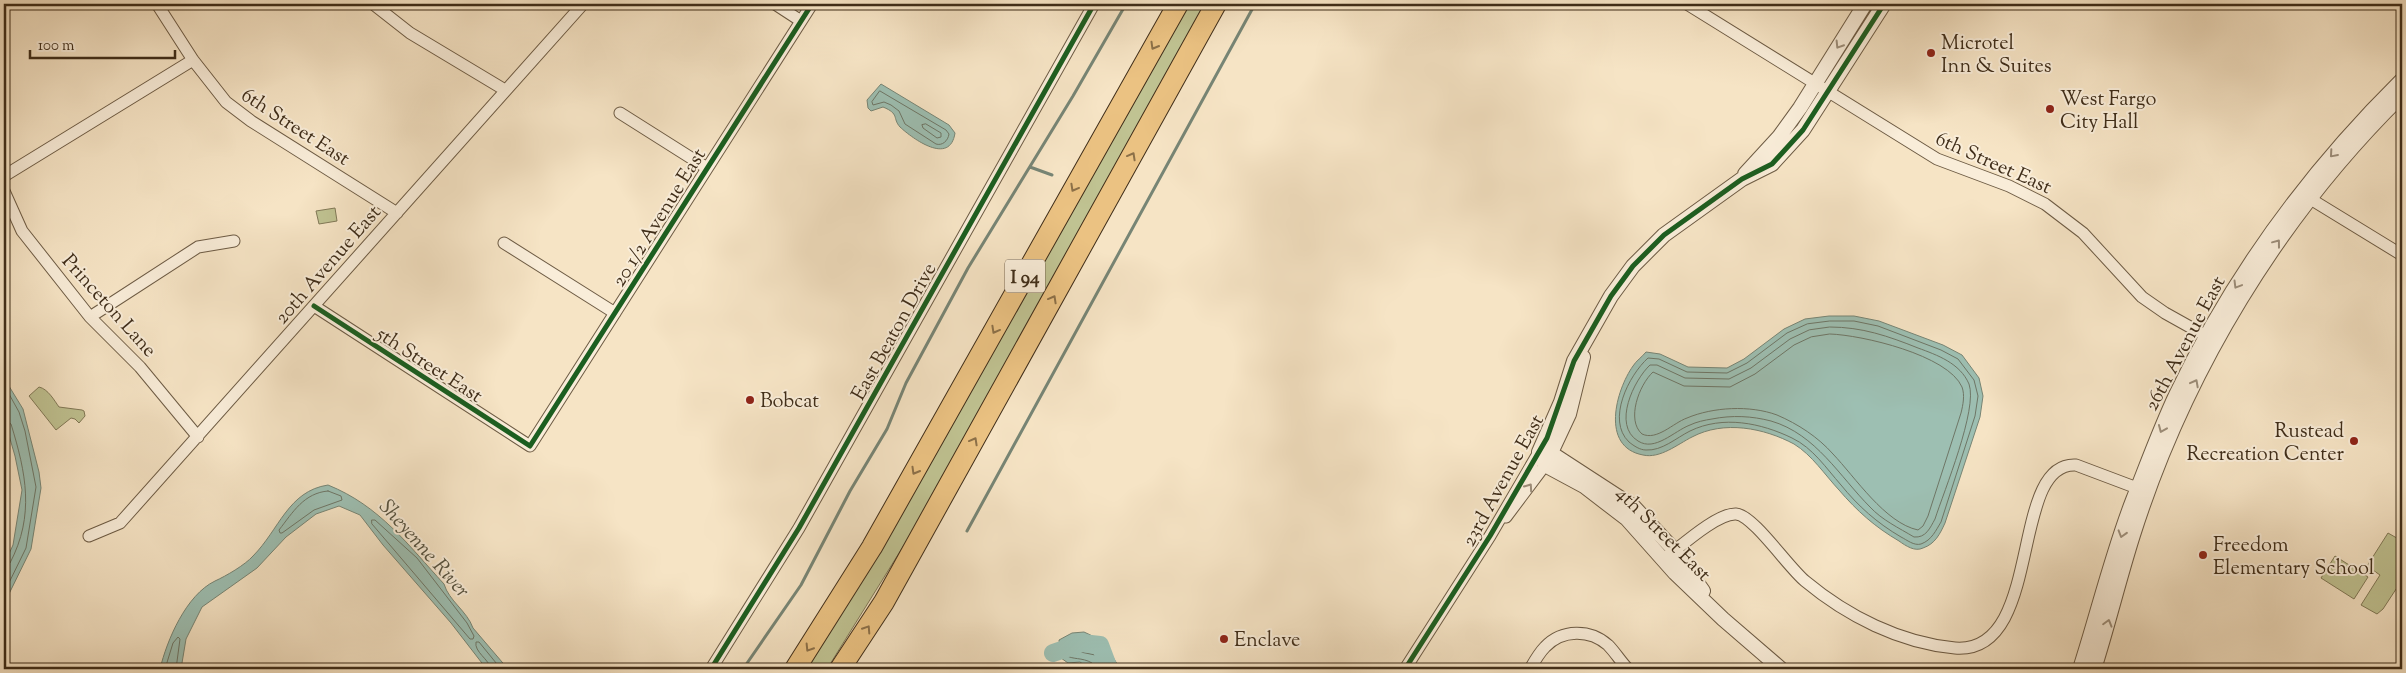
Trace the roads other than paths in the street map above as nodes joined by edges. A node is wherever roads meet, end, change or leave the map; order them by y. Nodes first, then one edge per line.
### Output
1 (157, 4) edge
2 (373, 4) edge
3 (583, 4) edge
4 (775, 4) edge
5 (812, 4) edge
6 (1094, 4) edge
7 (1178, 4) edge
8 (1216, 4) edge
9 (1686, 4) edge
10 (1865, 4) edge
11 (1884, 4) edge
12 (801, 20) junction
13 (193, 60) junction
14 (2402, 80) edge
15 (1816, 83) junction
16 (505, 90) junction
17 (1829, 92) junction
18 (2402, 95) edge
19 (620, 113) dead end
20 (707, 168) junction
21 (4, 176) edge
22 (1742, 179) junction
23 (4, 191) edge
24 (2306, 196) junction
25 (396, 213) junction
26 (234, 241) dead end
27 (504, 243) dead end
28 (2402, 256) edge
29 (314, 306) junction
30 (615, 313) junction
31 (90, 316) junction
32 (2213, 338) junction
33 (198, 437) junction
34 (530, 446) joint
35 (1545, 457) junction
36 (2144, 490) junction
37 (89, 536) dead end
38 (1675, 551) junction
39 (1664, 560) junction
40 (1722, 618) junction
41 (711, 669) edge
42 (795, 669) edge
43 (840, 669) edge
44 (1405, 669) edge
45 (1530, 669) edge
46 (1628, 669) edge
47 (1781, 669) edge
48 (2080, 669) edge
49 (2094, 669) edge

1 - 13 street, 6th Street East
2 - 16 street
3 - 16 street, 20th Avenue East
4 - 12 street
5 - 12 street, 20 1/2 Avenue East
6 - 41 street, East Beaton Drive
7 -> 42 highway, I 94
43 -> 8 highway, I 94
9 - 15 street, 6th Street East
10 -> 15 street
11 - 17 street
12 - 20 street, 20 1/2 Avenue East
13 - 21 street
13 - 25 street, 6th Street East
14 -> 24 street, 26th Avenue East
15 - 17 street, 6th Street East
15 - 22 street
16 - 25 street, 20th Avenue East
17 - 22 street
17 - 32 street, 6th Street East
18 - 24 street, 26th Avenue East
19 - 20 street
20 - 30 street, 20 1/2 Avenue East
22 - 35 street, 23rd Avenue East
23 - 31 street, Princeton Lane
24 - 28 street
24 - 32 street, 26th Avenue East
25 - 29 street, 20th Avenue East
26 - 31 street
27 - 30 street
29 - 33 street, 20th Avenue East
29 - 34 street, 5th Street East
30 - 34 street, 20 1/2 Avenue East
31 - 33 street, Princeton Lane
32 - 36 street, 26th Avenue East
33 - 37 street, 20th Avenue East
35 - 38 street, 4th Street East
35 - 39 street, 4th Street East
35 - 44 street, 23rd Avenue East
36 - 38 street
36 -> 48 street, 26th Avenue East
49 -> 36 street, 26th Avenue East
38 - 39 street
38 - 40 street, 4th Street East
39 - 40 street, 4th Street East
40 - 47 street, 4th Street East
45 - 46 street

